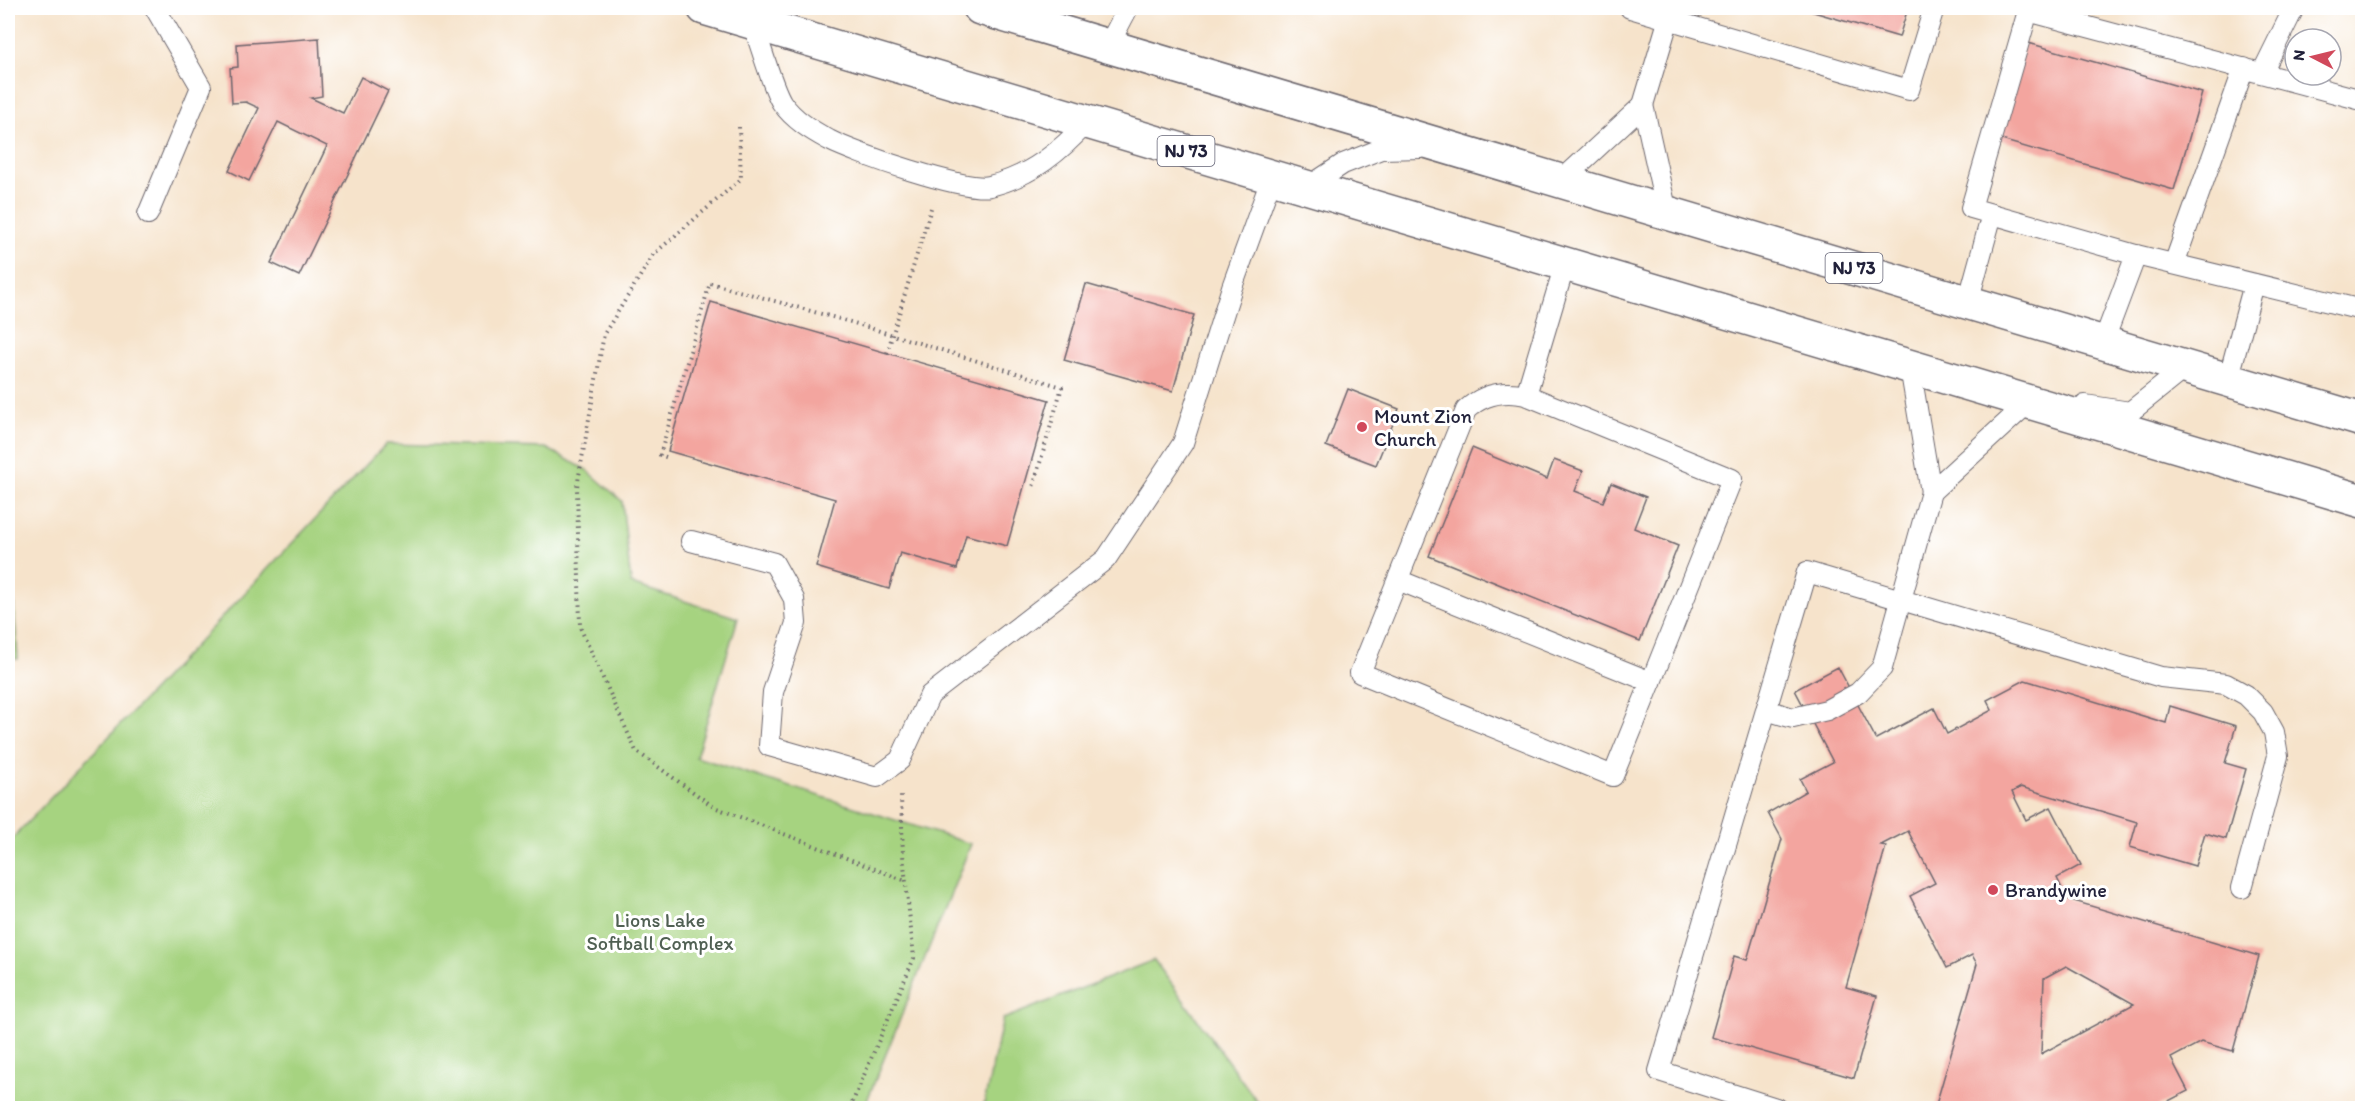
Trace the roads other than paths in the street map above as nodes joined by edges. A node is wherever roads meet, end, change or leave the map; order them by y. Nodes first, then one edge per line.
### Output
1 (155, 8) edge
2 (704, 8) edge
3 (980, 8) edge
4 (1128, 8) edge
5 (1630, 8) edge
6 (1934, 8) edge
7 (2294, 8) edge
8 (1670, 13) edge
9 (752, 22) junction
10 (1108, 46) junction
11 (2253, 71) junction
12 (2362, 100) edge
13 (1643, 105) junction
14 (1088, 122) junction
15 (1450, 148) junction
16 (1272, 177) junction
17 (1561, 181) junction
18 (1313, 189) junction
19 (1667, 213) junction
20 (148, 214) dead end
21 (1992, 214) junction
22 (2136, 255) junction
23 (1565, 264) junction
24 (2174, 264) junction
25 (2254, 284) junction
26 (1968, 302) junction
27 (2362, 310) edge
28 (2103, 343) junction
29 (1910, 367) junction
30 (2186, 367) junction
31 (2228, 380) junction
32 (1526, 395) junction
33 (2029, 402) junction
34 (2362, 420) edge
35 (1931, 492) junction
36 (2362, 501) edge
37 (691, 541) dead end
38 (1398, 580) junction
39 (1901, 600) junction
40 (1651, 682) junction
41 (1766, 710) junction
42 (2242, 888) dead end
43 (1776, 1108) edge

1 - 20 lane
2 - 9 highway, NJ 73
3 - 10 highway, NJ 73
4 - 10 lane
5 - 8 lane
6 - 8 lane
7 - 11 lane
8 - 13 lane
9 - 14 highway, NJ 73
9 - 14 lane
10 - 15 highway, NJ 73
11 - 12 lane
11 - 21 lane
11 - 24 lane
13 - 17 lane
13 - 19 lane
14 - 16 highway, NJ 73
15 - 17 highway, NJ 73
15 - 18 lane
16 - 18 highway, NJ 73
16 - 37 lane
17 - 19 highway, NJ 73
18 - 23 highway, NJ 73
19 - 26 highway, NJ 73
21 - 22 lane
21 - 26 lane
22 - 24 lane
22 - 28 lane
23 - 29 highway, NJ 73
23 - 32 lane
24 - 25 lane
25 - 27 lane
25 - 31 lane
26 - 28 highway, NJ 73
28 - 30 highway, NJ 73
29 - 33 highway, NJ 73
29 - 35 lane
30 - 31 highway, NJ 73
30 - 33 lane
31 - 34 highway, NJ 73
32 - 38 lane
32 - 40 lane
33 - 35 lane
33 - 36 highway, NJ 73
35 - 39 lane
38 - 40 lane
38 - 40 lane
39 - 41 lane
39 - 41 lane
39 - 42 lane
41 - 43 lane

